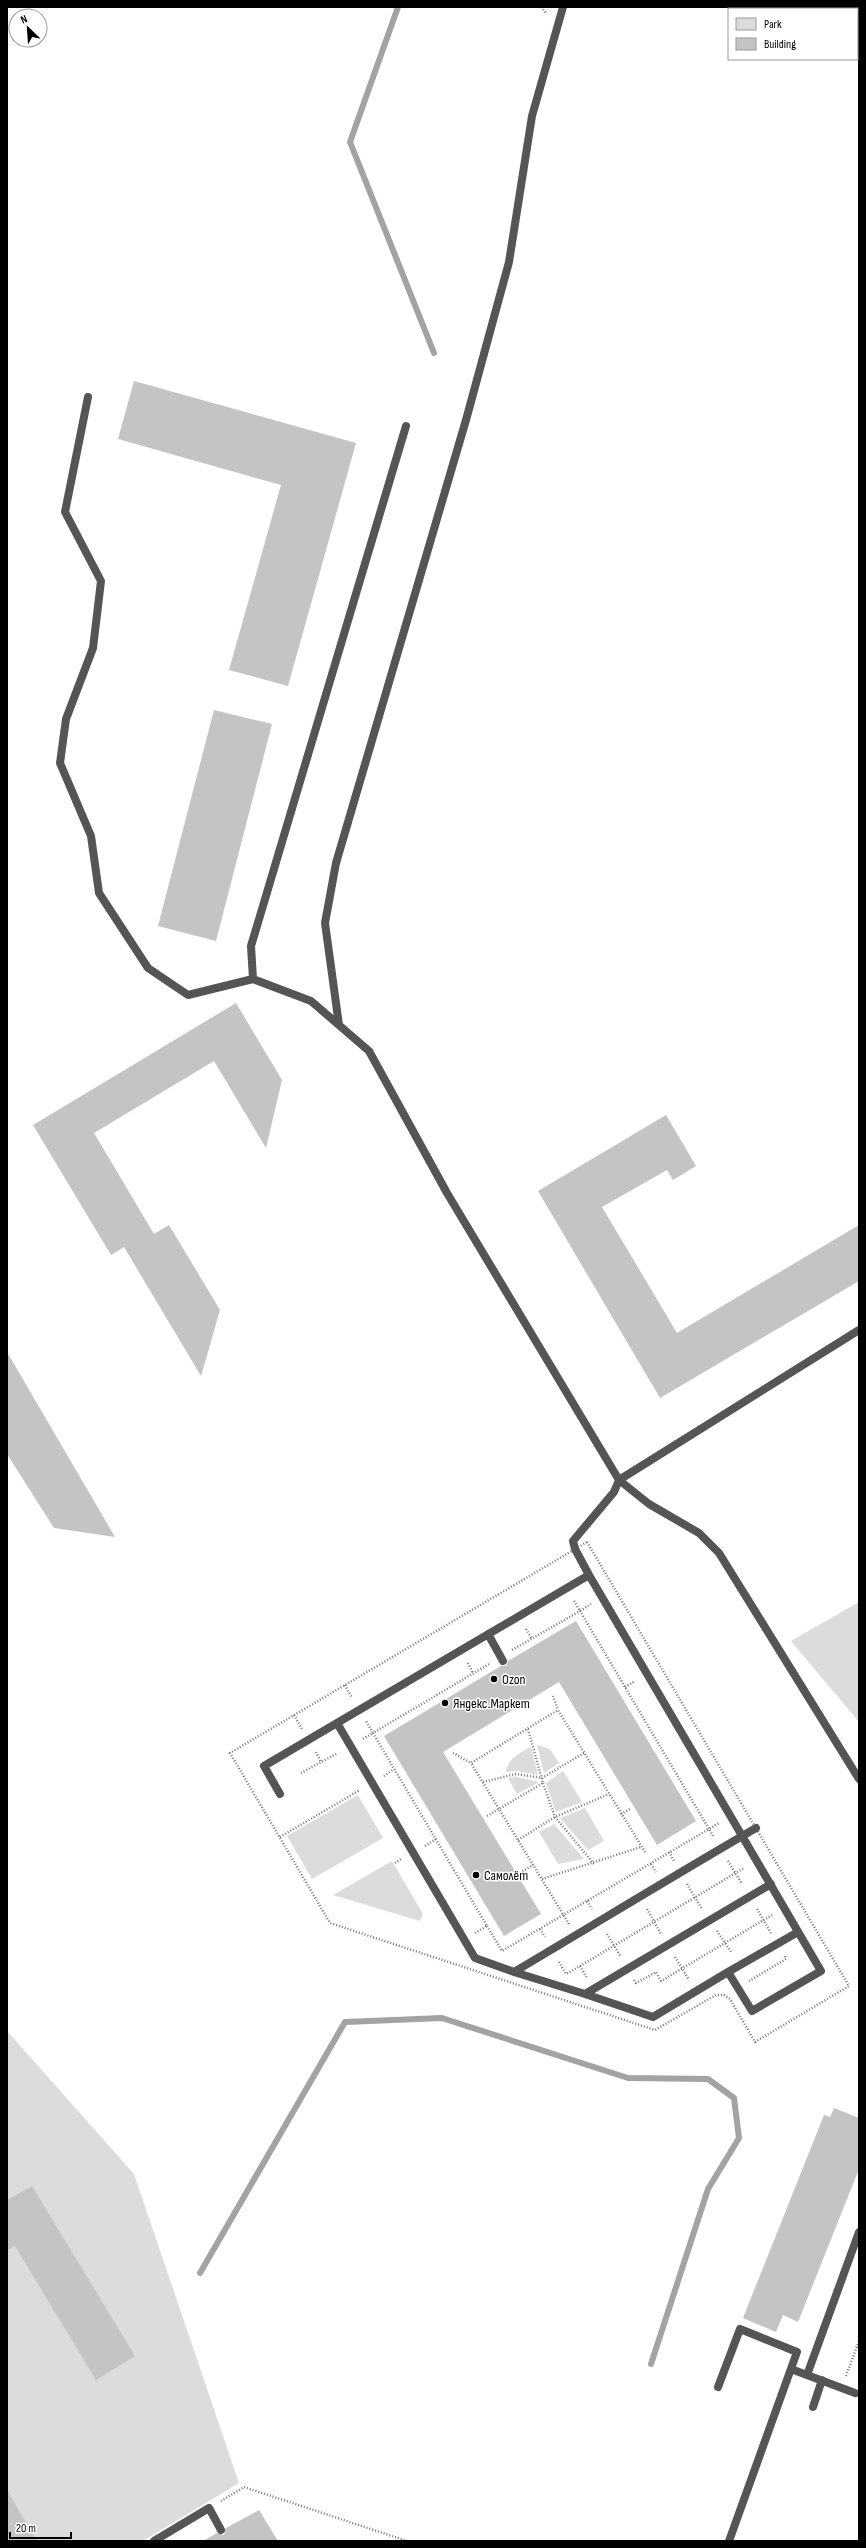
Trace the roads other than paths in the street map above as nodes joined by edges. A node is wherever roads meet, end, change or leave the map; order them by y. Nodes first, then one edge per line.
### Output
1 (562, 7) edge
2 (88, 397) dead end
3 (406, 426) dead end
4 (254, 979) junction
5 (339, 1025) junction
6 (859, 1330) edge
7 (619, 1480) junction
8 (588, 1575) junction
9 (488, 1634) junction
10 (502, 1659) road end
11 (337, 1723) junction
12 (859, 1778) edge
13 (280, 1794) dead end
14 (756, 1828) dead end
15 (742, 1836) junction
16 (771, 1884) junction
17 (798, 1932) junction
18 (514, 1972) junction
19 (728, 1972) junction
20 (585, 1994) junction
21 (859, 2232) edge
22 (791, 2369) junction
23 (807, 2375) junction
24 (822, 2380) junction
25 (718, 2387) dead end
26 (855, 2393) dead end
27 (813, 2406) dead end
28 (221, 2530) dead end
29 (154, 2541) edge
30 (729, 2541) edge

1 - 5 lane
2 - 4 lane
3 - 4 lane
4 - 5 lane
5 - 7 lane
6 - 7 lane
7 - 8 lane
7 - 12 lane
8 - 9 lane
8 - 15 lane
9 - 10 lane
9 - 11 lane
11 - 13 lane
11 - 18 lane
14 - 15 lane
15 - 16 lane
15 - 18 lane
16 - 17 lane
16 - 20 lane
17 - 19 lane
17 - 19 lane
18 - 20 lane
19 - 20 lane
21 - 23 lane
22 - 23 lane
22 - 25 lane
22 - 30 lane
23 - 24 lane
24 - 26 lane
24 - 27 lane
28 - 29 lane

